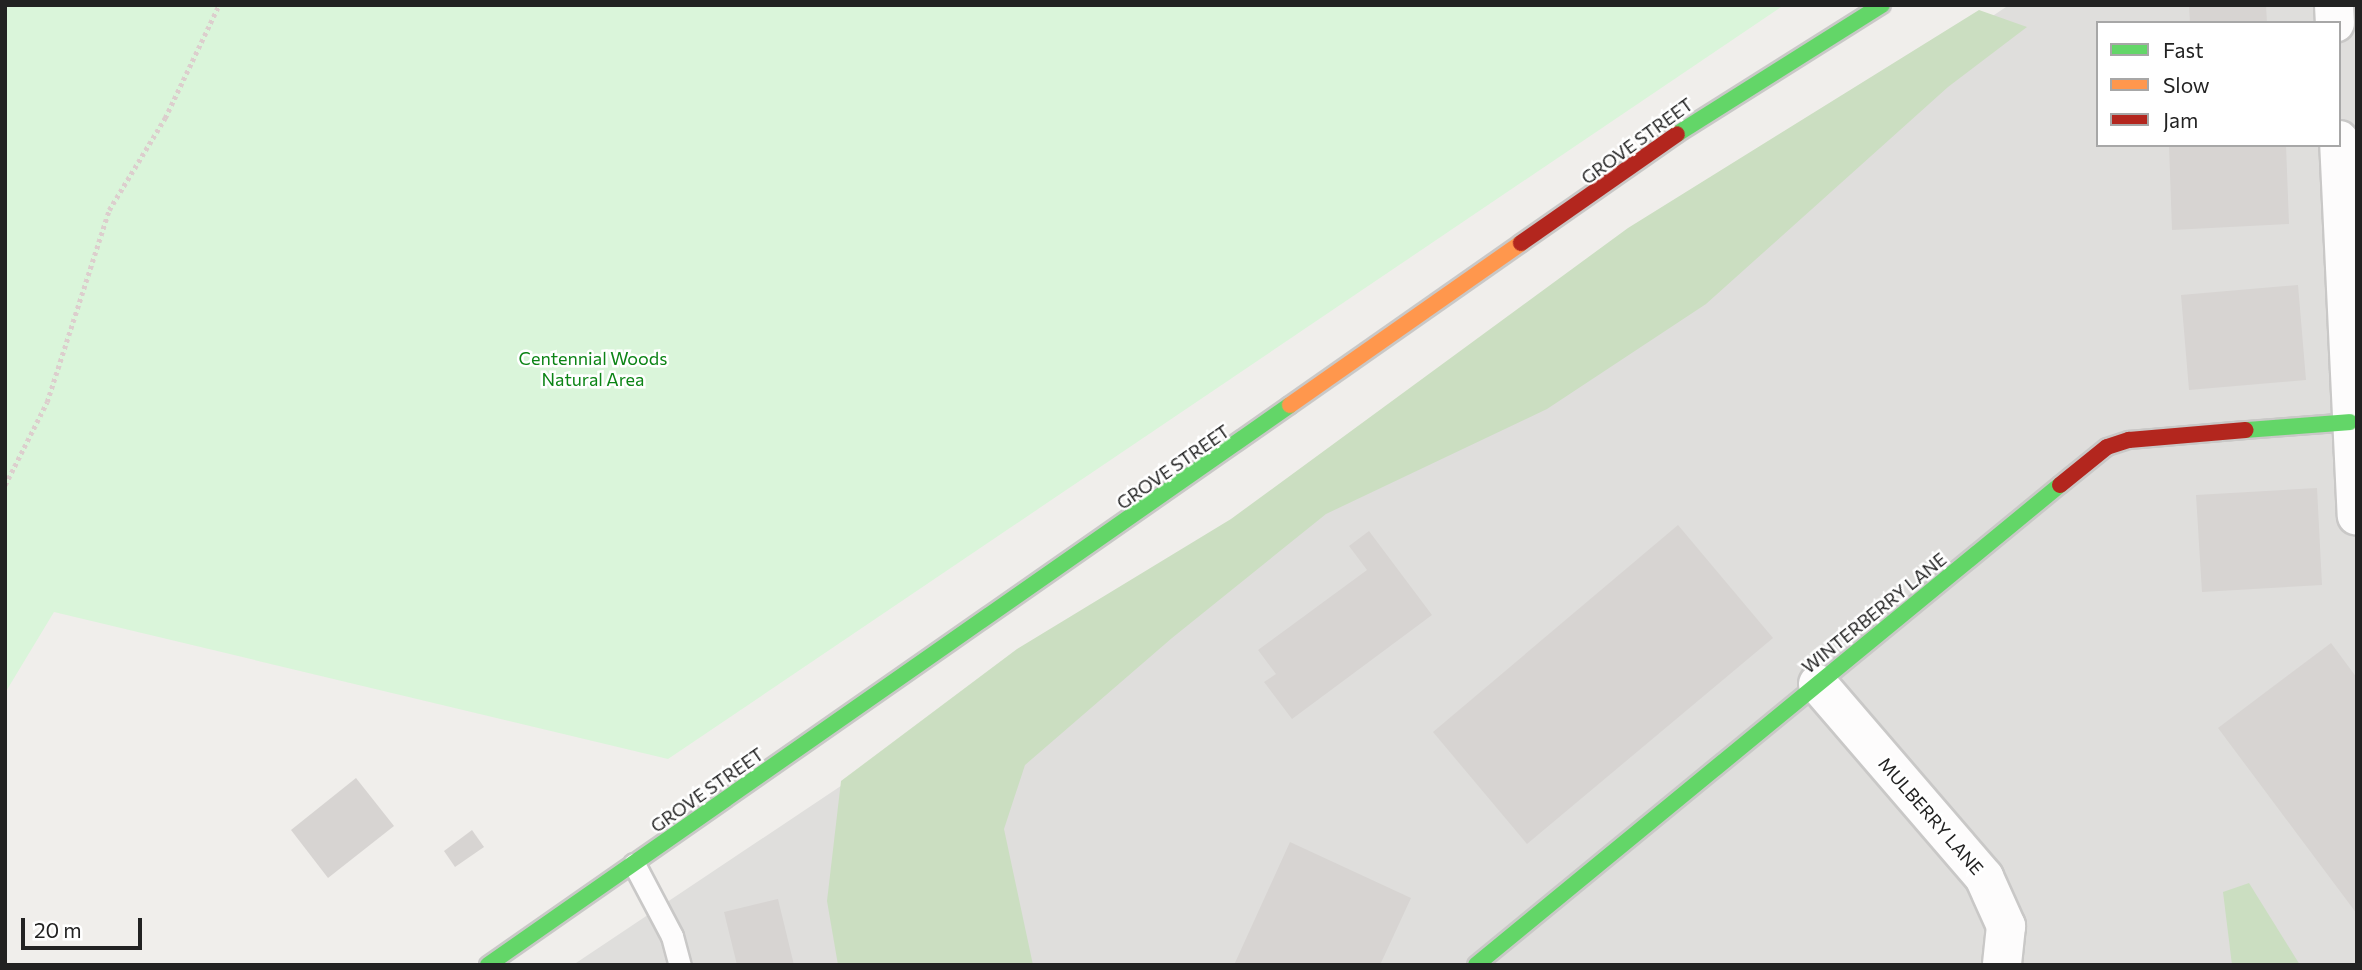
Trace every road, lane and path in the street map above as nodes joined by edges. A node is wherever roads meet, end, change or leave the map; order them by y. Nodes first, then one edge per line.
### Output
1 (219, 5) edge
2 (1882, 5) edge
3 (2340, 147) edge
4 (2349, 199) edge
5 (2350, 422) junction
6 (5, 485) edge
7 (2357, 516) edge
8 (1818, 684) junction
9 (634, 864) junction
10 (488, 965) edge
11 (680, 965) edge
12 (1476, 965) edge
13 (2002, 965) edge

1 - 6 path
2 - 9 street, GROVE STREET
3 - 4 street
4 - 5 street
5 - 7 street
5 - 8 street, WINTERBERRY LANE
8 - 12 street, WINTERBERRY LANE
8 - 13 street, MULBERRY LANE
9 - 10 street, GROVE STREET
9 - 11 lane

